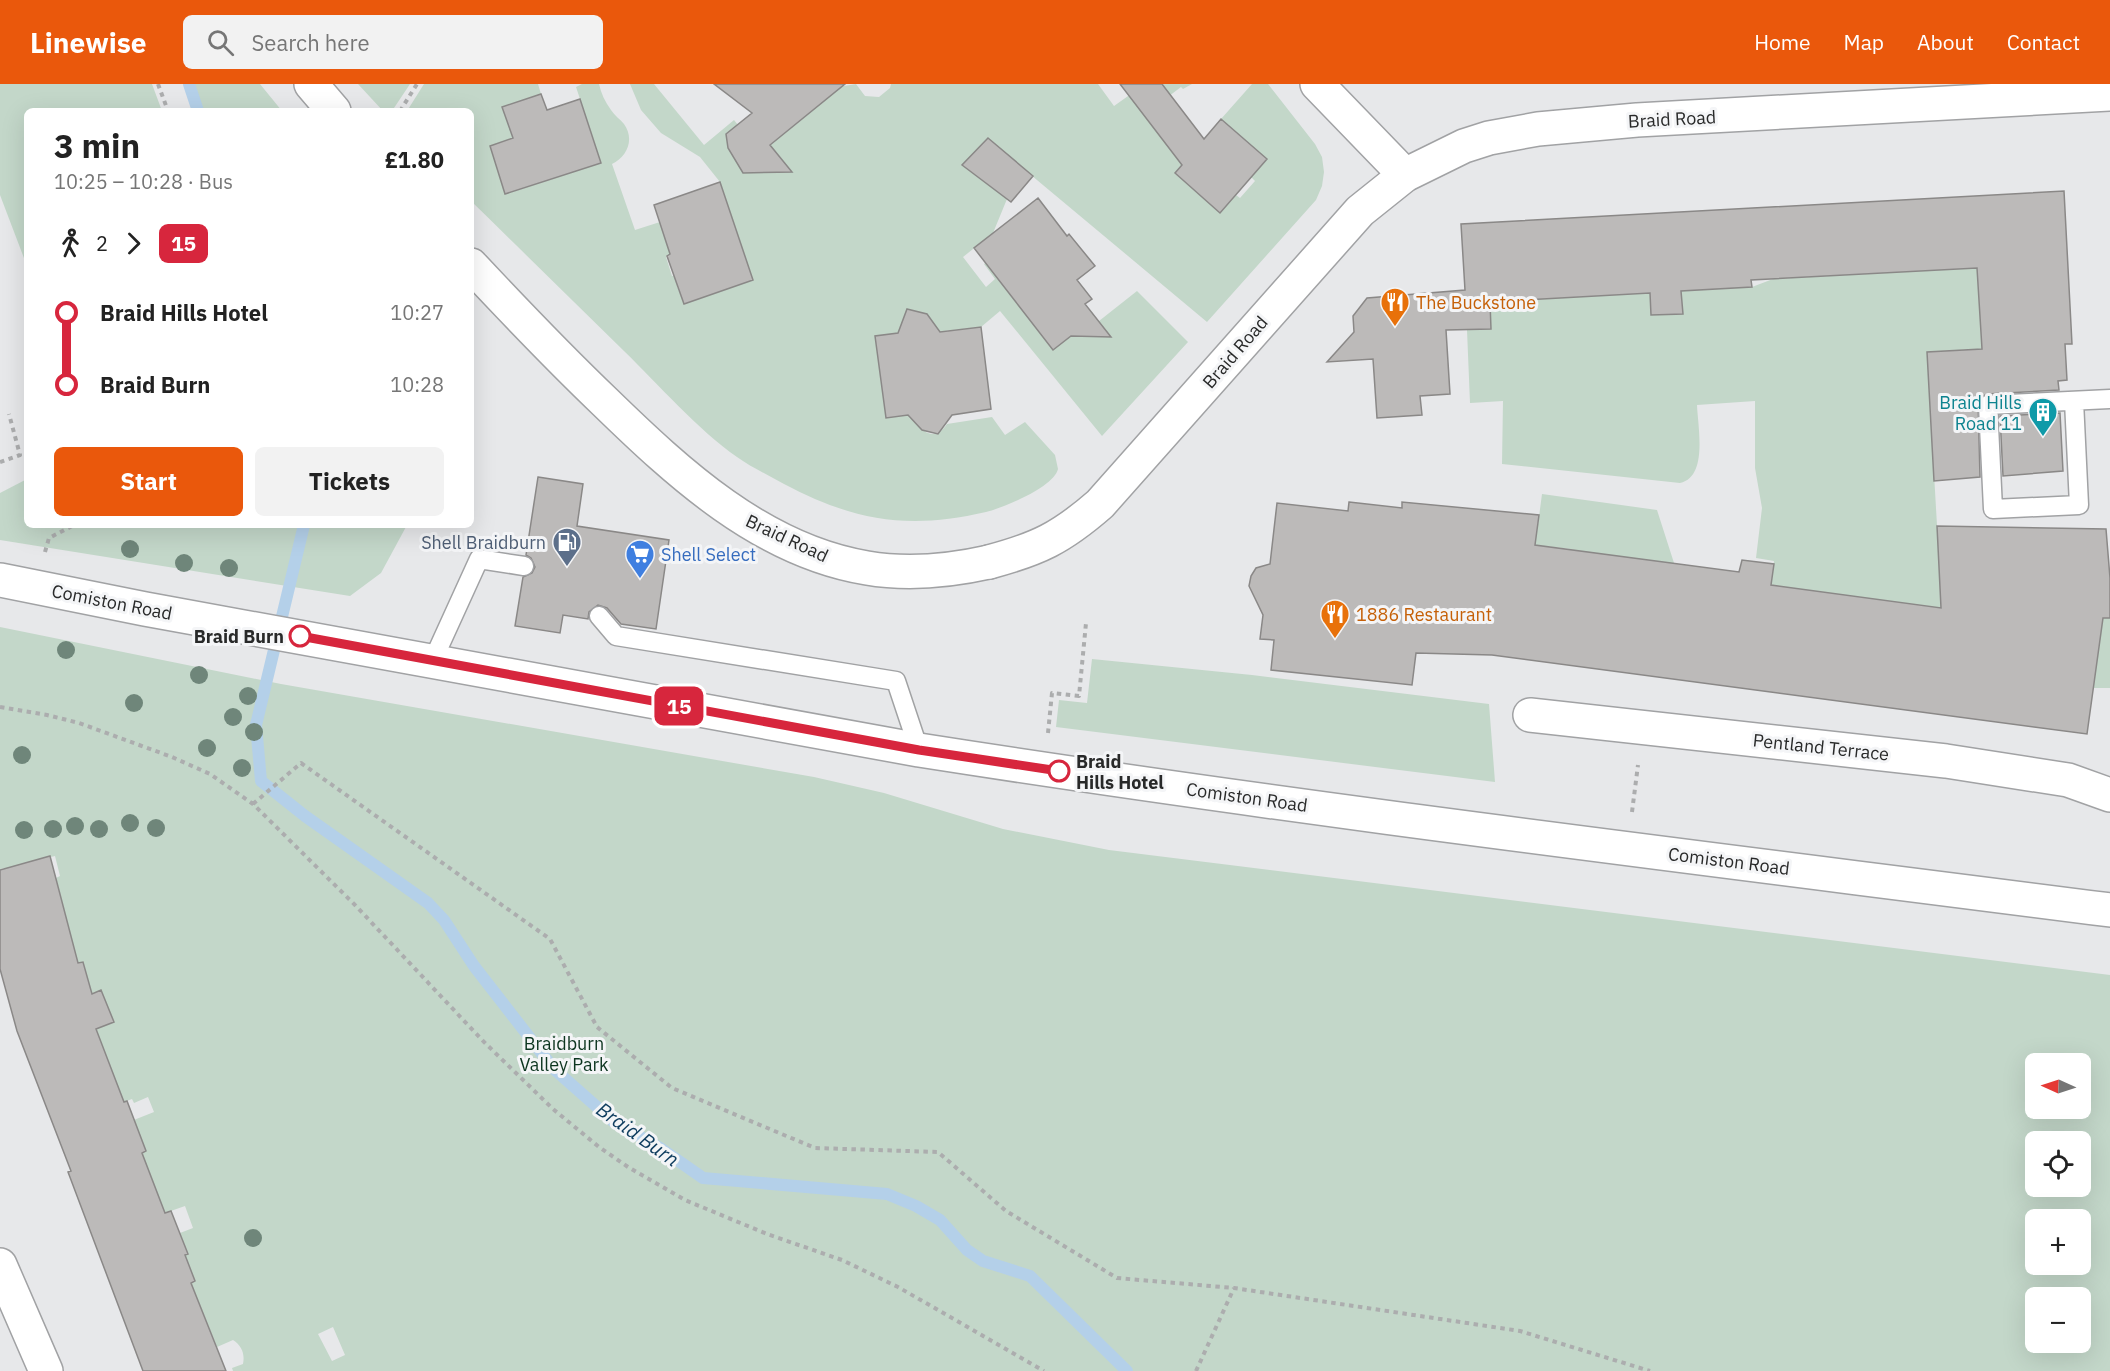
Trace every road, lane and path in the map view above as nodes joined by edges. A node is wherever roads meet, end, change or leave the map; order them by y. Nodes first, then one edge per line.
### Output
1 (158, 84) edge
2 (311, 84) edge
3 (417, 84) edge
4 (1317, 84) edge
5 (2074, 90) edge
6 (2110, 94) edge
7 (167, 108) edge
8 (331, 108) edge
9 (402, 108) edge
10 (1405, 175) junction
11 (474, 268) edge
12 (2110, 399) edge
13 (2074, 401) junction
14 (9, 414) dead end
15 (0, 462) edge
16 (68, 528) edge
17 (46, 547) dead end
18 (524, 566) dead end
19 (0, 580) edge
20 (599, 616) dead end
21 (1086, 623) dead end
22 (433, 660) junction
23 (0, 707) edge
24 (1530, 714) dead end
25 (1049, 726) dead end
26 (1642, 727) junction
27 (919, 750) junction
28 (2110, 795) edge
29 (253, 804) junction
30 (1628, 848) junction
31 (2110, 910) edge
32 (0, 1265) edge
33 (1234, 1288) junction
34 (46, 1371) edge
35 (1044, 1371) edge
36 (1196, 1371) edge
37 (1650, 1371) edge

1 - 7 path
2 - 8 street
3 - 9 path
4 - 10 street
5 - 6 street, Braid Road
5 - 10 street, Braid Road
10 - 11 street, Braid Road
12 - 13 lane
13 - 13 lane
14 - 15 path
16 - 17 path
18 - 22 lane
19 - 22 street, Comiston Road
20 - 27 lane
21 - 25 path
22 - 27 street, Comiston Road
23 - 29 path
24 - 26 street, Pentland Terrace
26 - 28 street, Pentland Terrace
26 - 30 path
27 - 30 street, Comiston Road
29 - 33 path
29 - 35 path
30 - 31 street, Comiston Road
32 - 34 street
33 - 36 path
33 - 37 path

